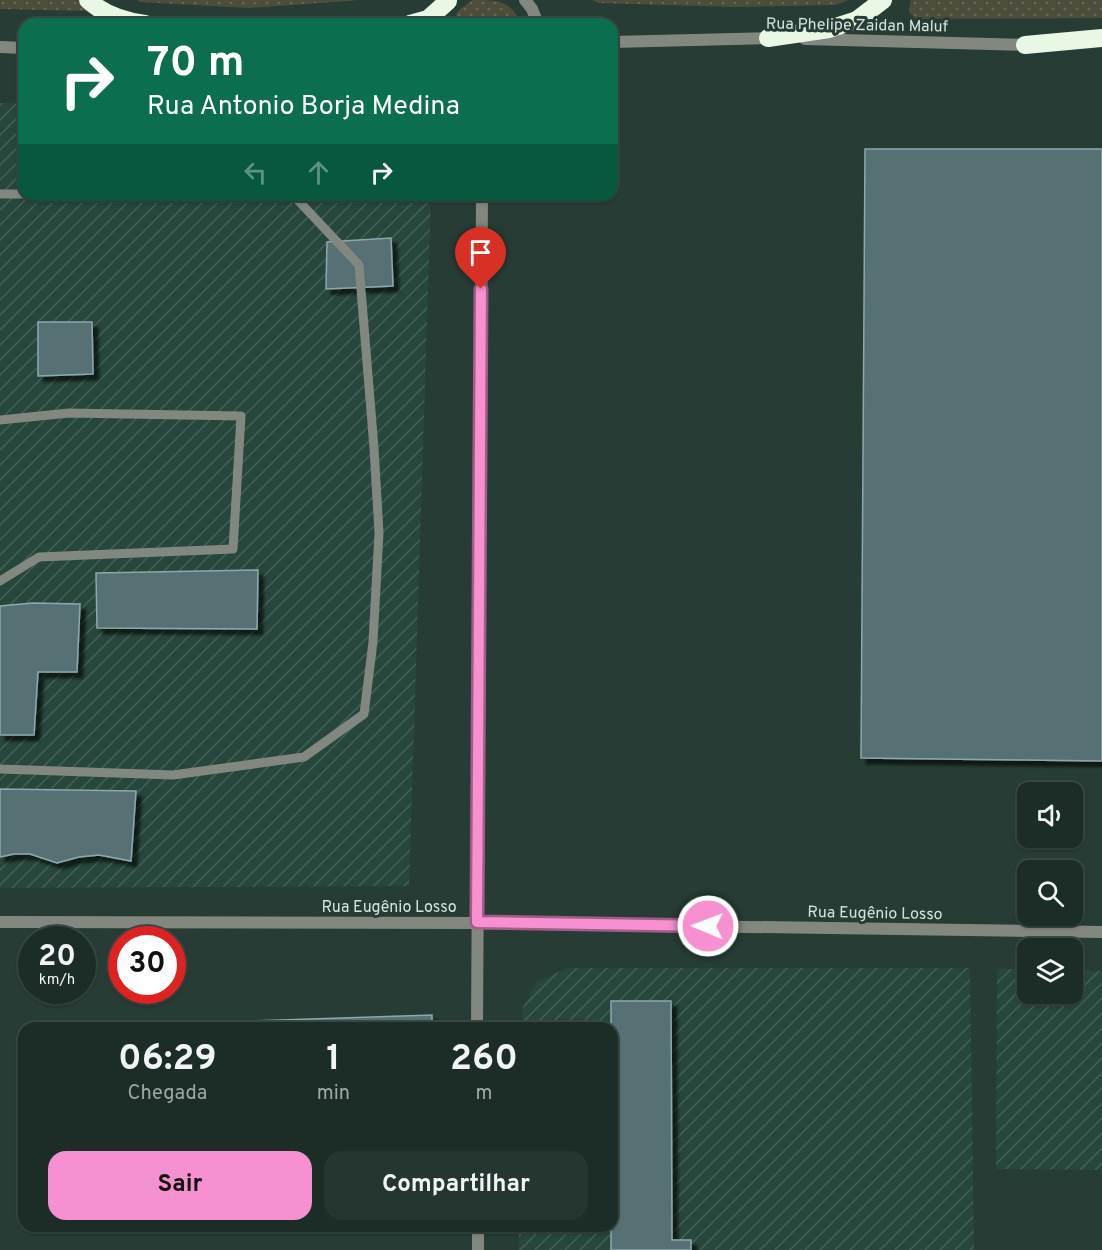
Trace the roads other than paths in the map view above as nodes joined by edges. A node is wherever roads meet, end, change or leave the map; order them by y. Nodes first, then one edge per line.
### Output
1 (88, 0) edge
2 (449, 0) edge
3 (883, 0) edge
4 (527, 1) edge
5 (118, 18) edge
6 (429, 18) edge
7 (439, 18) edge
8 (535, 18) edge
9 (768, 38) junction
10 (1102, 38) edge
11 (618, 42) edge
12 (1025, 45) junction
13 (0, 47) edge
14 (1102, 47) edge
15 (18, 48) edge
16 (0, 194) edge
17 (18, 194) edge
18 (299, 201) edge
19 (482, 201) edge
20 (0, 420) edge
21 (0, 581) edge
22 (0, 770) edge
23 (0, 922) edge
24 (477, 922) junction
25 (1102, 932) edge
26 (477, 1022) edge
27 (478, 1232) edge
28 (478, 1250) edge

1 - 5 highway
2 - 6 highway
2 - 7 street
3 - 9 highway
4 - 8 street
9 - 11 street, Rua Phelipe Zaidan Maluf
9 - 12 street, Rua Phelipe Zaidan Maluf
10 - 12 highway
12 - 14 street, Rua Phelipe Zaidan Maluf
13 - 15 street
16 - 17 lane
18 - 22 lane
19 - 24 street
20 - 21 lane
23 - 24 street, Rua Eugênio Losso
24 - 25 street, Rua Eugênio Losso
24 - 26 street
27 - 28 street

